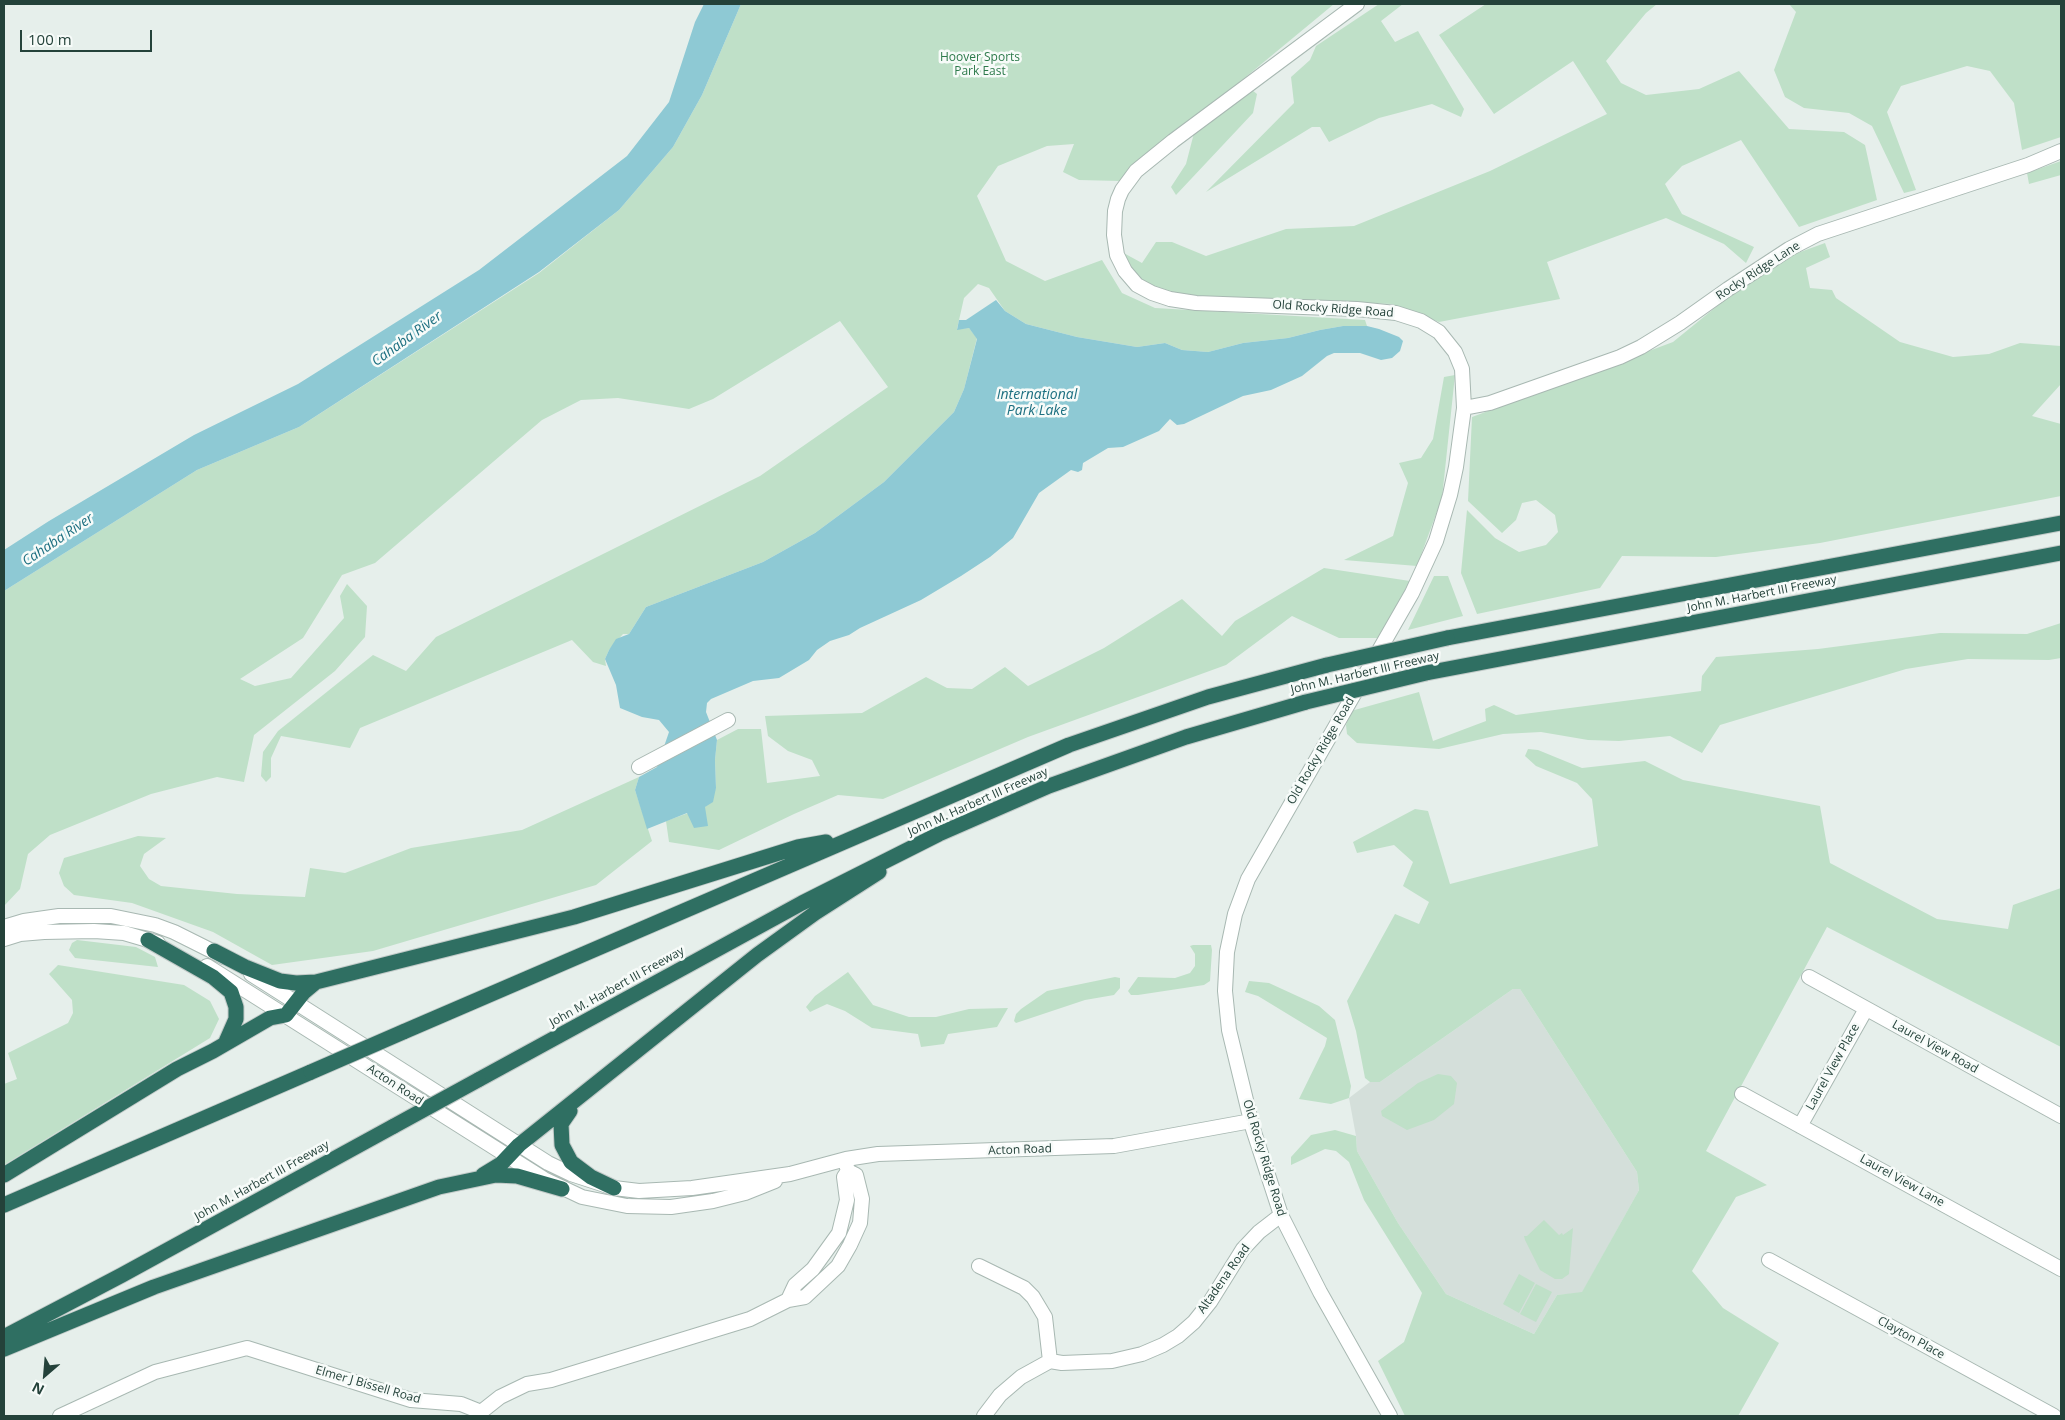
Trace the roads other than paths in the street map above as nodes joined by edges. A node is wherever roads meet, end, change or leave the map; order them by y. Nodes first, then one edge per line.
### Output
1 (1357, 4) edge
2 (2061, 151) edge
3 (1464, 408) junction
4 (2061, 523) edge
5 (2061, 554) edge
6 (728, 720) dead end
7 (640, 767) dead end
8 (939, 834) junction
9 (854, 836) junction
10 (4, 927) edge
11 (4, 939) edge
12 (148, 940) junction
13 (214, 951) junction
14 (1809, 977) dead end
15 (316, 982) junction
16 (297, 1003) junction
17 (1866, 1009) junction
18 (286, 1015) junction
19 (224, 1044) junction
20 (1742, 1094) dead end
21 (578, 1100) junction
22 (2061, 1116) edge
23 (1251, 1121) junction
24 (1800, 1126) junction
25 (519, 1145) junction
26 (508, 1157) junction
27 (847, 1165) junction
28 (790, 1174) junction
29 (4, 1175) edge
30 (477, 1178) junction
31 (614, 1188) junction
32 (562, 1189) junction
33 (4, 1205) edge
34 (1280, 1216) junction
35 (1769, 1260) dead end
36 (979, 1266) dead end
37 (2061, 1269) edge
38 (4, 1338) edge
39 (4, 1349) edge
40 (1050, 1361) junction
41 (60, 1416) edge
42 (984, 1416) edge
43 (1390, 1416) edge
44 (2054, 1416) edge

1 - 3 street, Old Rocky Ridge Road
2 - 3 street, Rocky Ridge Lane
3 - 23 street, Old Rocky Ridge Road
4 - 9 highway, John M. Harbert III Freeway, bridge
5 - 8 highway, John M. Harbert III Freeway, bridge
6 - 7 street
8 - 21 highway
8 - 38 highway, John M. Harbert III Freeway, bridge
9 - 15 highway
9 - 33 highway, John M. Harbert III Freeway, bridge
10 - 13 street, Acton Road
11 - 12 street, Acton Road
12 - 18 street, Acton Road
12 - 19 highway
13 - 15 highway
13 - 16 street, Acton Road
14 - 17 street, Laurel View Road
15 - 16 highway
16 - 18 highway
16 - 25 street, Acton Road
17 - 22 street, Laurel View Road
17 - 24 street, Laurel View Place
18 - 19 highway
18 - 26 street, Acton Road
19 - 29 highway
20 - 24 street, Laurel View Lane
21 - 25 highway
21 - 31 highway
23 - 27 street, Acton Road
23 - 34 street, Old Rocky Ridge Road
24 - 37 street, Laurel View Lane
25 - 26 highway
25 - 31 street, Acton Road
26 - 30 highway
26 - 32 street, Acton Road
27 - 28 street, Acton Road
27 - 41 street, Elmer J Bissell Road
28 - 31 street, Acton Road
28 - 32 street, Acton Road
30 - 32 highway
30 - 39 highway
34 - 40 street, Altadena Road
34 - 43 street, Old Rocky Ridge Road
35 - 44 street, Clayton Place
36 - 40 street
40 - 42 street

